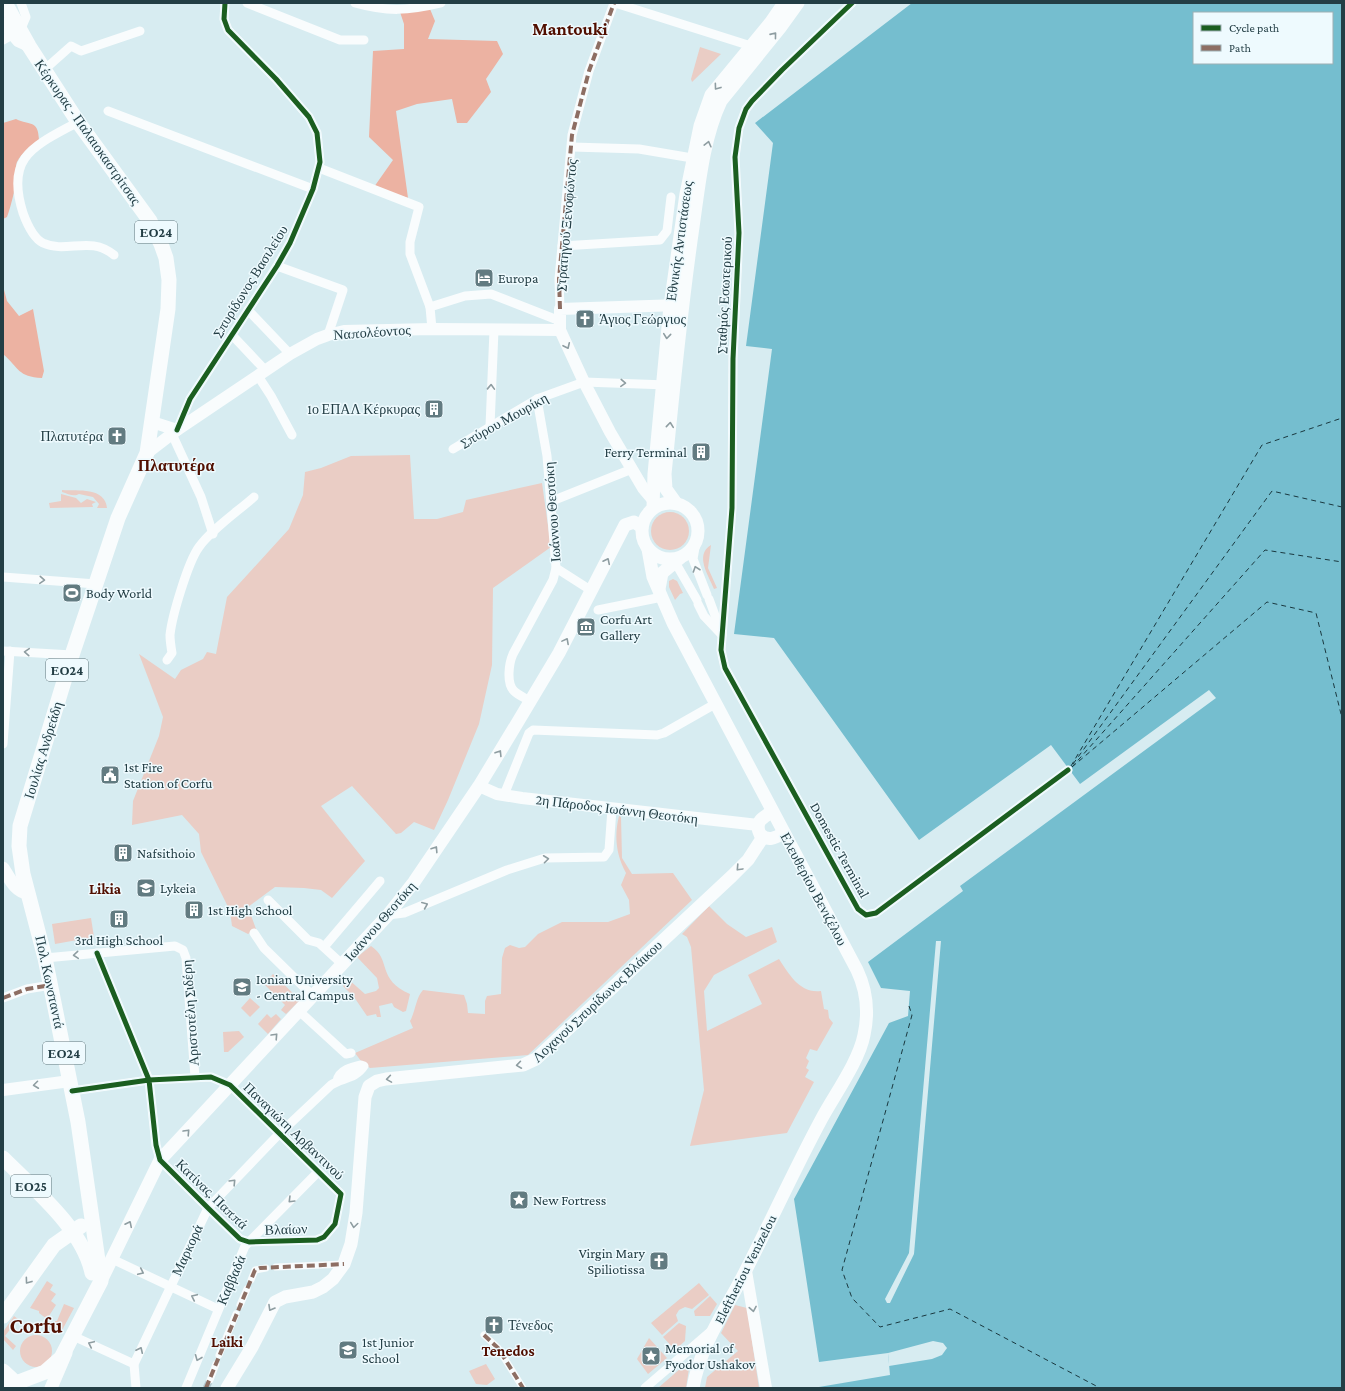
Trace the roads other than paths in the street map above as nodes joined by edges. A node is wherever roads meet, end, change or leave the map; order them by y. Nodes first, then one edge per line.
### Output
1 (5, 3) edge
2 (21, 3) edge
3 (225, 3) edge
4 (247, 3) edge
5 (355, 3) edge
6 (441, 3) edge
7 (614, 3) edge
8 (784, 3) edge
9 (798, 3) edge
10 (852, 3) edge
11 (3, 23) edge
12 (140, 31) dead end
13 (12, 35) edge
14 (364, 40) dead end
15 (751, 46) junction
16 (746, 61) junction
17 (44, 70) junction
18 (108, 110) dead end
19 (78, 122) junction
20 (572, 147) junction
21 (698, 160) junction
22 (319, 168) junction
23 (313, 189) junction
24 (671, 197) dead end
25 (680, 232) junction
26 (562, 246) junction
27 (114, 255) dead end
28 (277, 266) junction
29 (676, 305) junction
30 (430, 307) junction
31 (248, 310) junction
32 (560, 320) junction
33 (432, 329) junction
34 (494, 330) junction
35 (232, 335) junction
36 (328, 335) junction
37 (290, 354) junction
38 (262, 373) junction
39 (584, 382) junction
40 (668, 386) junction
41 (537, 399) junction
42 (152, 422) junction
43 (490, 426) junction
44 (174, 432) junction
45 (292, 435) dead end
46 (453, 449) dead end
47 (147, 453) junction
48 (632, 469) junction
49 (254, 498) dead end
50 (552, 501) junction
51 (676, 503) junction
52 (654, 504) junction
53 (642, 527) junction
54 (213, 534) junction
55 (696, 542) junction
56 (648, 549) junction
57 (678, 559) junction
58 (556, 568) junction
59 (3, 577) edge
60 (96, 584) junction
61 (592, 591) junction
62 (660, 593) junction
63 (598, 610) dead end
64 (722, 635) junction
65 (6, 651) edge
66 (72, 655) junction
67 (167, 660) dead end
68 (530, 701) junction
69 (716, 704) junction
70 (3, 744) edge
71 (1068, 770) dead end
72 (479, 786) junction
73 (504, 795) junction
74 (612, 809) junction
75 (772, 812) junction
76 (760, 831) junction
77 (784, 834) junction
78 (21, 858) junction
79 (3, 863) edge
80 (3, 868) edge
81 (380, 881) dead end
82 (28, 893) junction
83 (268, 900) dead end
84 (388, 914) junction
85 (254, 933) dead end
86 (324, 947) junction
87 (98, 953) junction
88 (45, 958) junction
89 (342, 964) junction
90 (51, 985) junction
91 (313, 996) junction
92 (3, 998) edge
93 (299, 1011) junction
94 (351, 1053) dead end
95 (195, 1077) junction
96 (149, 1080) junction
97 (337, 1081) dead end
98 (230, 1085) junction
99 (71, 1086) junction
100 (3, 1090) edge
101 (279, 1134) junction
102 (3, 1158) edge
103 (160, 1160) junction
104 (318, 1172) junction
105 (340, 1194) joint
106 (208, 1208) junction
107 (91, 1214) junction
108 (73, 1231) junction
109 (249, 1242) junction
110 (84, 1249) junction
111 (51, 1250) junction
112 (112, 1259) junction
113 (344, 1264) junction
114 (276, 1267) dead end
115 (266, 1268) dead end
116 (746, 1271) junction
117 (251, 1280) dead end
118 (170, 1286) junction
119 (98, 1287) junction
120 (247, 1289) dead end
121 (240, 1305) dead end
122 (218, 1309) junction
123 (236, 1314) dead end
124 (3, 1316) edge
125 (716, 1328) junction
126 (484, 1335) dead end
127 (72, 1337) junction
128 (219, 1355) dead end
129 (134, 1364) junction
130 (216, 1364) dead end
131 (3, 1371) edge
132 (210, 1380) tunnel mouth
133 (13, 1386) edge
134 (51, 1388) edge
135 (136, 1388) edge
136 (186, 1388) edge
137 (227, 1388) edge
138 (523, 1388) edge
139 (645, 1388) edge
140 (693, 1388) edge
141 (766, 1388) edge

1 - 13 main road, Κέρκυρας - Παλαιοκαστρίτσας / ΕΟ24
2 - 13 street
3 - 22 street, Σπυρίδωνος Βασιλείου
4 - 14 street
5 - 6 street
7 - 15 street
7 - 20 street, Στρατηγού Ξενοφώντος
8 - 15 main road, Εθνικής Αντιστάσεως
16 -> 9 main road, Εθνικής Αντιστάσεως
10 - 64 street, Σταθμός Εσωτερικού
11 - 13 street
12 - 17 street
13 - 17 main road, Κέρκυρας - Παλαιοκαστρίτσας / ΕΟ24
15 - 16 main road, Εθνικής Αντιστάσεως
16 - 21 main road, Εθνικής Αντιστάσεως
17 - 19 main road, Κέρκυρας - Παλαιοκαστρίτσας / ΕΟ24
18 - 23 street
19 - 27 street
19 - 42 main road, Κέρκυρας - Παλαιοκαστρίτσας / ΕΟ24
20 - 21 street
20 - 26 street, Στρατηγού Ξενοφώντος
21 - 25 main road, Εθνικής Αντιστάσεως
22 - 23 street, Σπυρίδωνος Βασιλείου
22 - 30 street
23 - 28 street, Σπυρίδωνος Βασιλείου
24 - 25 street
25 - 26 street
25 - 29 main road, Εθνικής Αντιστάσεως
26 - 32 street, Στρατηγού Ξενοφώντος
28 - 31 street, Σπυρίδωνος Βασιλείου
28 - 36 street
29 - 32 street, Ναπολέοντος
29 - 40 main road, Εθνικής Αντιστάσεως
30 - 32 street
30 - 33 street
31 - 35 street, Σπυρίδωνος Βασιλείου
31 - 37 street
32 - 34 street, Ναπολέοντος
32 -> 39 street, Στρατηγού Ξενοφώντος
33 - 34 street, Ναπολέοντος
33 - 36 street, Ναπολέοντος
43 -> 34 street
35 - 38 street
35 - 44 street, Σπυρίδωνος Βασιλείου
36 - 37 street, Ναπολέοντος
37 - 38 street, Ναπολέοντος
38 - 44 street, Ναπολέοντος
38 - 45 street
39 -> 40 street, Σπύρου Μουρίκη
39 - 41 street, Σπύρου Μουρίκη
39 - 48 street, Στρατηγού Ξενοφώντος
51 -> 40 main road, Εθνικής Αντιστάσεως
40 - 52 main road, Εθνικής Αντιστάσεως
41 - 43 street, Σπύρου Μουρίκη
41 - 50 street, Ιωάννου Θεοτόκη
42 - 44 street
42 - 47 main road, Κέρκυρας - Παλαιοκαστρίτσας / ΕΟ24
43 - 46 street, Σπύρου Μουρίκη
44 - 47 street, Ναπολέοντος
44 - 54 street
47 - 60 main road, Ιουλίας Ανδρεάδη / ΕΟ24
48 - 50 street
48 - 52 street, Στρατηγού Ξενοφώντος
49 - 54 street
50 - 58 street, Ιωάννου Θεοτόκη
51 - 52 main road
51 - 55 main road, Εθνικής Αντιστάσεως
52 - 53 main road
53 - 56 main road
61 -> 53 main road, Ιωάννου Θεοτόκη
54 - 67 street
55 - 57 main road
64 -> 55 street
56 - 57 main road
56 - 62 main road, Ελευθερίου Βενιζέλου
57 - 62 main road
57 - 64 street
58 - 61 street
58 - 68 street, Ιωάννου Θεοτόκη
59 -> 60 street
60 - 66 main road, Ιουλίας Ανδρεάδη / ΕΟ24
68 -> 61 main road, Ιωάννου Θεοτόκη
62 - 63 street
62 - 69 main road, Ελευθερίου Βενιζέλου
64 - 71 street, Domestic Terminal
66 -> 65 street
65 - 70 street
66 - 78 main road, Ιουλίας Ανδρεάδη / ΕΟ24
72 -> 68 main road, Ιωάννου Θεοτόκη
69 - 73 street
69 - 75 main road, Ελευθερίου Βενιζέλου
72 - 73 street, 2η Πάροδος Ιωάννη Θεοτόκη
84 -> 72 main road, Ιωάννου Θεοτόκη
73 - 74 street, 2η Πάροδος Ιωάννη Θεοτόκη
74 - 76 street, 2η Πάροδος Ιωάννη Θεοτόκη
84 -> 74 street
75 - 76 main road, Λοχαγού Σπυρίδωνος Βλάικου
75 - 77 main road, Ελευθερίου Βενιζέλου
76 - 77 main road
76 -> 113 main road, Λοχαγού Σπυρίδωνος Βλάικου
77 - 116 main road, Ελευθερίου Βενιζέλου
78 - 79 main road
78 - 82 main road, Ιουλίας Ανδρεάδη / ΕΟ24
80 - 82 main road
81 - 86 street
82 - 88 main road, Πολ. Κωνσταντά / ΕΟ24
83 - 86 street
84 - 89 main road, Ιωάννου Θεοτόκη
85 - 91 street
86 - 89 street
87 -> 88 street
87 - 95 street, Αριστοτέλη Σιδέρη
87 - 96 street
88 - 90 main road, Πολ. Κωνσταντά / ΕΟ24
89 - 91 main road, Ιωάννου Θεοτόκη
90 - 92 street
90 - 99 main road, Πολ. Κωνσταντά / ΕΟ24
91 - 93 main road, Ιωάννου Θεοτόκη
93 - 94 street
98 -> 93 main road, Ιωάννου Θεοτόκη
95 - 96 street
95 - 98 street
96 - 99 street
96 - 103 street
97 - 101 street, Μαρκορά
98 - 101 street, Παναγιώτη Αρβαντινού
103 -> 98 main road, Ιωάννου Θεοτόκη
99 -> 100 street
99 - 107 main road, Πολ. Κωνσταντά / ΕΟ24
101 - 104 street, Παναγιώτη Αρβαντινού
106 -> 101 street, Μαρκορά
102 - 108 main road, ΕΟ25
103 - 106 street, Κατίνας. Παππά
112 -> 103 main road, Ιωάννου Θεοτόκη
104 - 105 street, Παναγιώτη Αρβαντινού
104 -> 109 street, Καββαδά
105 - 109 street, Βλαίων
106 - 109 street, Κατίνας. Παππά
106 - 118 street, Μαρκορά
107 - 108 main road
107 - 119 main road, Πολ. Κωνσταντά / ΕΟ24
108 - 110 main road, ΕΟ25
108 - 111 main road
109 - 122 street, Καββαδά
110 - 111 main road
110 - 119 main road
111 -> 124 main road
112 -> 118 street
112 - 119 main road, Ιωάννου Θεοτόκη
113 - 114 street
113 -> 137 main road, Λοχαγού Σπυρίδωνος Βλάικου
115 - 117 street
116 - 125 main road, Eleftheriou Venizelou
116 -> 141 street
122 -> 118 street
129 -> 118 street, Μαρκορά
119 - 127 main road
120 - 121 street
122 -> 136 street, Καββαδά
123 - 128 street
125 - 139 street
125 - 140 main road, Eleftheriou Venizelou
126 - 138 street
129 -> 127 street
127 - 133 main road
127 - 134 main road
129 - 135 street, Μαρκορά
130 - 132 street
131 - 133 main road

